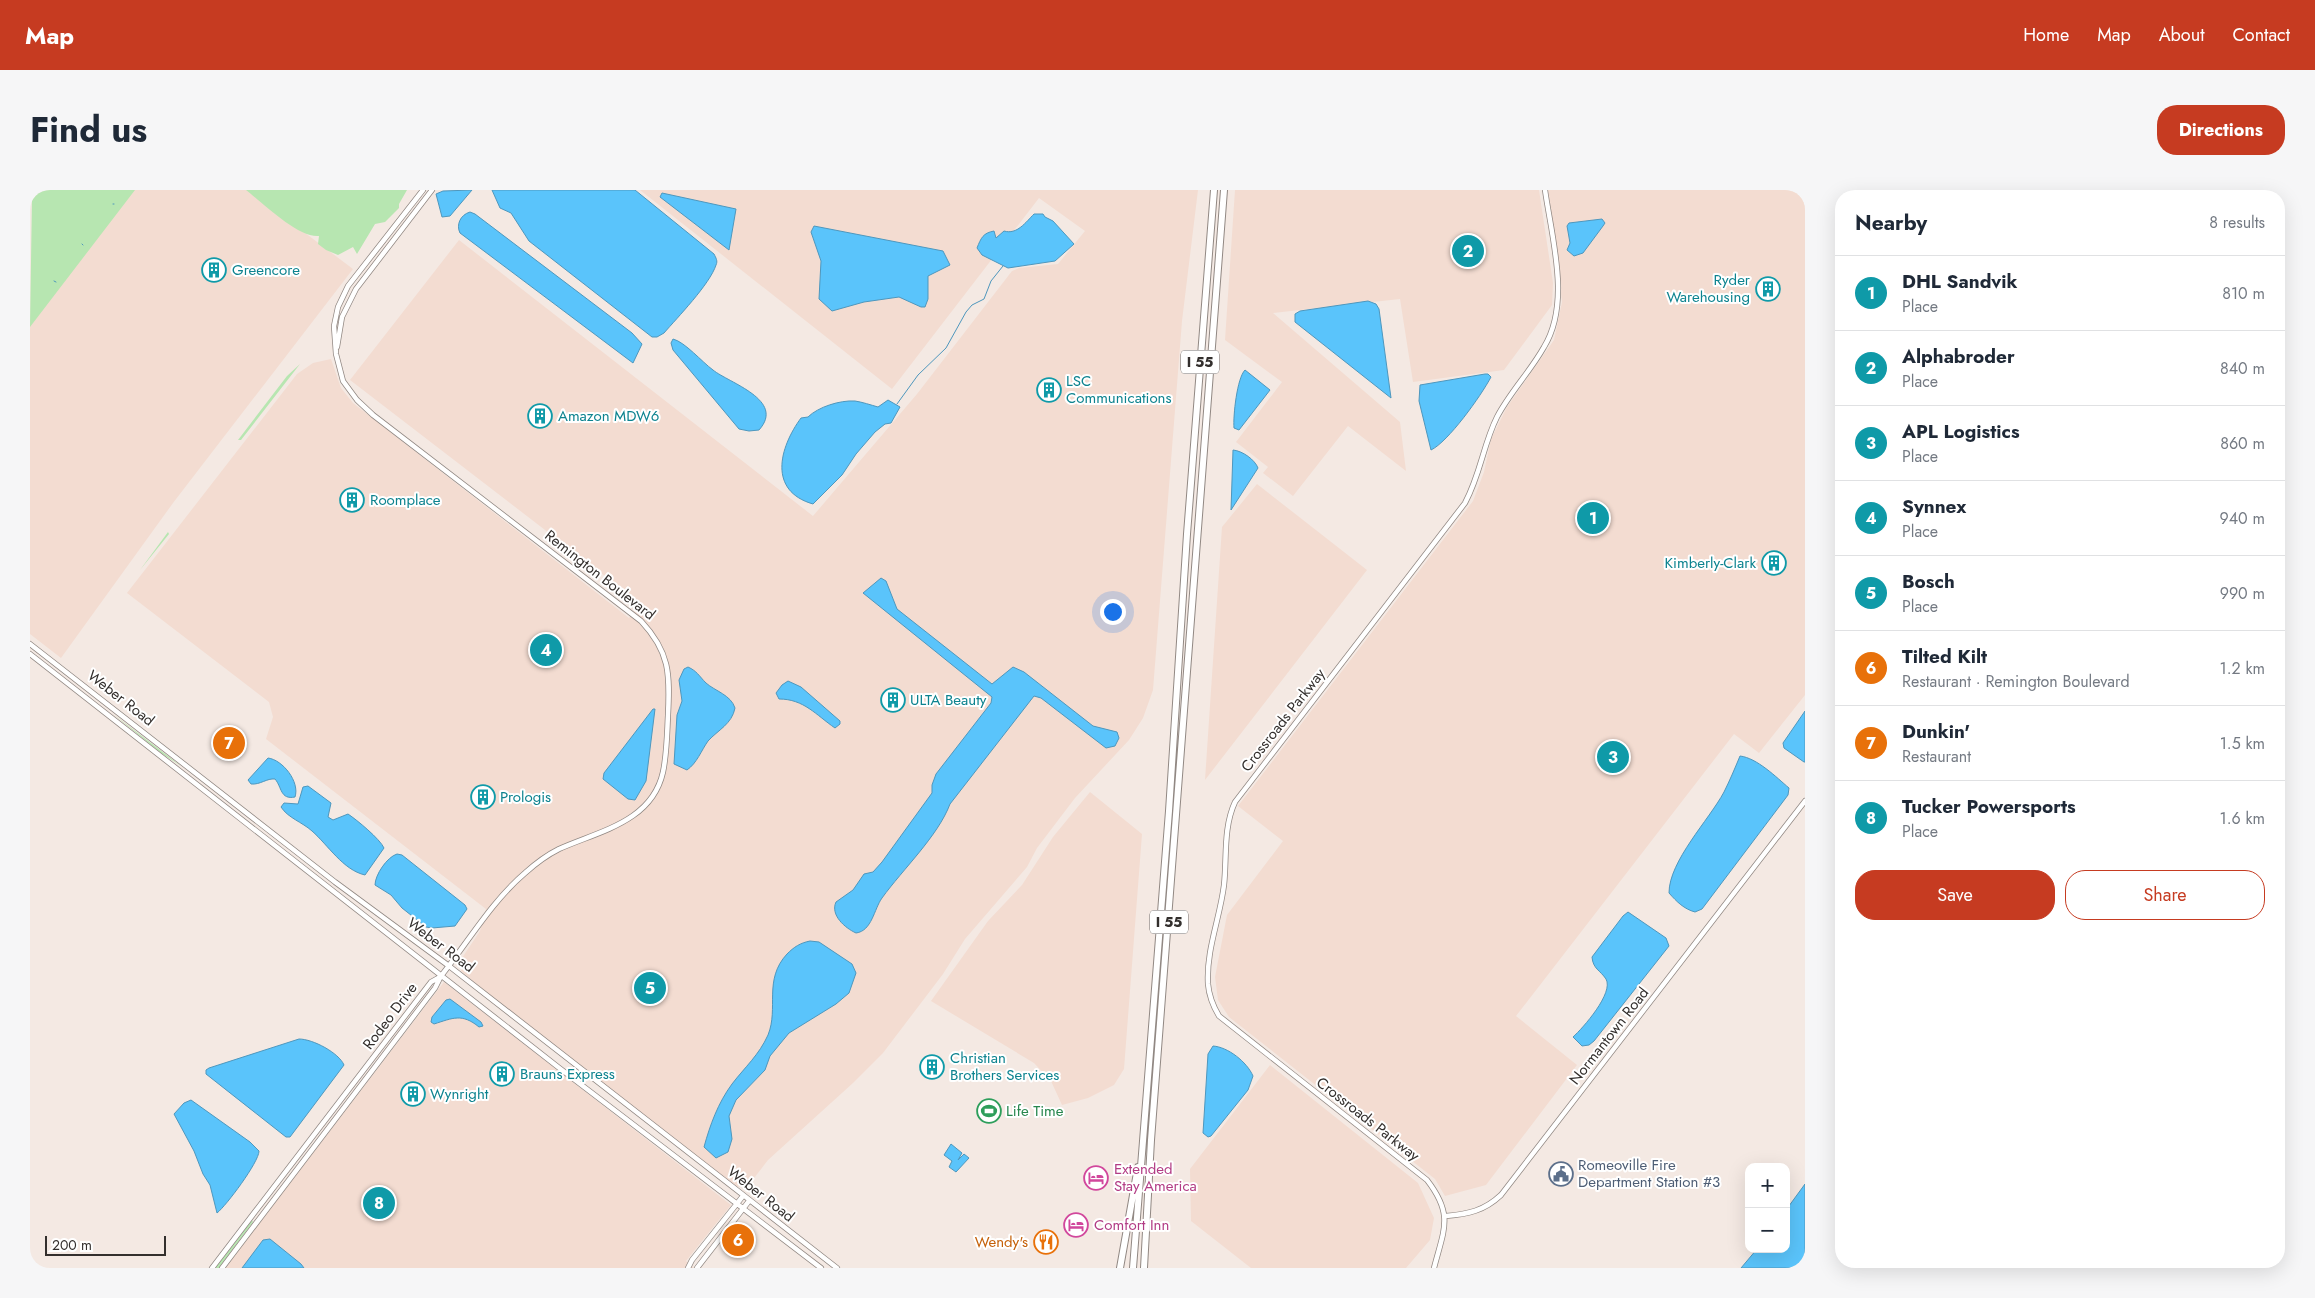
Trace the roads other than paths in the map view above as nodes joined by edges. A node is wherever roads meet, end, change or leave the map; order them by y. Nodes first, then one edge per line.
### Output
1 (423, 190) edge
2 (432, 190) edge
3 (1214, 190) edge
4 (1224, 190) edge
5 (1545, 190) edge
6 (336, 354) junction
7 (30, 644) edge
8 (30, 654) edge
9 (1805, 801) edge
10 (449, 966) junction
11 (441, 976) junction
12 (1140, 1158) junction
13 (743, 1196) junction
14 (749, 1200) junction
15 (737, 1203) junction
16 (743, 1208) junction
17 (1446, 1216) junction
18 (212, 1268) edge
19 (222, 1268) edge
20 (688, 1268) edge
21 (697, 1268) edge
22 (821, 1268) edge
23 (836, 1268) edge
24 (1120, 1268) edge
25 (1133, 1268) edge
26 (1145, 1268) edge
27 (1434, 1268) edge

1 - 6 street, Remington Boulevard
2 - 6 street, Remington Boulevard
3 - 12 highway, I 55
4 - 26 highway, I 55
5 - 17 street, Crossroads Parkway
6 - 10 street, Remington Boulevard
7 - 10 street, Weber Road
8 - 11 street, Weber Road
9 - 17 street, Normantown Road
10 - 11 street, Remington Boulevard
10 - 13 street, Weber Road
11 - 15 street, Weber Road
11 - 18 street, Rodeo Drive
11 - 19 street, Rodeo Drive
12 - 24 highway
12 - 25 highway, I 55
13 - 14 street, Weber Road
13 - 15 street
14 - 16 street
14 - 23 street, Weber Road
15 - 16 street, Weber Road
15 - 20 street
16 - 21 street
16 - 22 street, Weber Road
17 - 27 street

